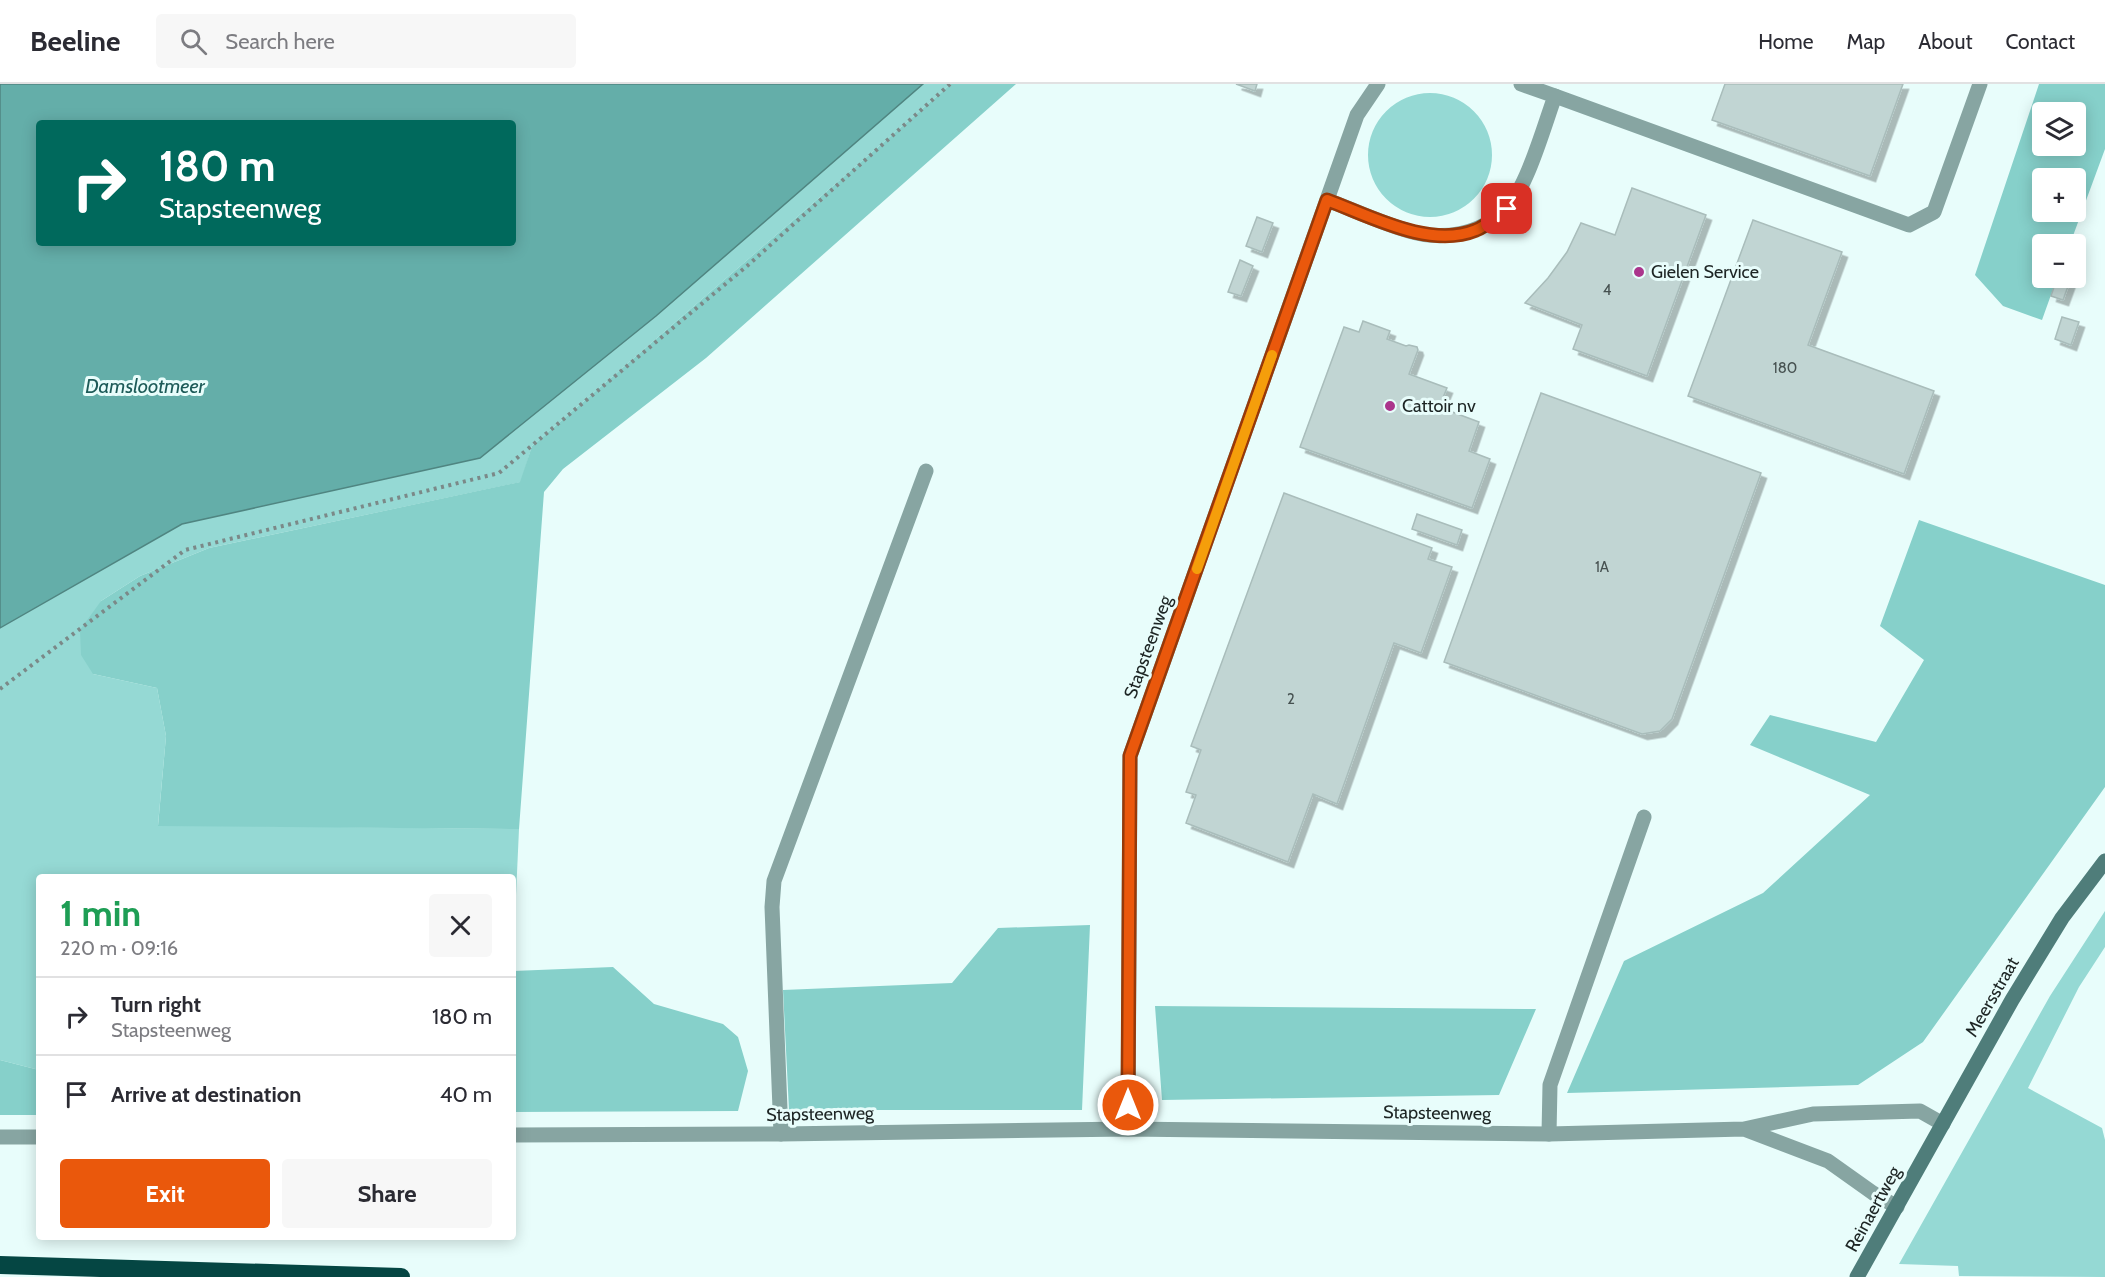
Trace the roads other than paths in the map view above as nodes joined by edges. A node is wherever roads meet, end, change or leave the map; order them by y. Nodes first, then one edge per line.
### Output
1 (1378, 84) edge
2 (1521, 84) edge
3 (1980, 84) edge
4 (1555, 96) junction
5 (1327, 200) junction
6 (926, 471) dead end
7 (1644, 817) dead end
8 (2105, 861) edge
9 (1943, 1124) junction
10 (1128, 1129) junction
11 (1744, 1129) junction
12 (781, 1134) junction
13 (1549, 1134) junction
14 (516, 1135) edge
15 (0, 1137) edge
16 (36, 1137) edge
17 (1923, 1160) joint
18 (1897, 1207) junction
19 (0, 1265) edge
20 (401, 1277) edge
21 (1857, 1277) edge

1 - 5 street, Stapsteenweg
2 - 4 street
3 - 4 street
4 - 5 street
5 - 10 street, Stapsteenweg
6 - 12 street
7 - 13 street
8 - 9 main road, Meersstraat
9 - 11 street, Stapsteenweg
9 - 17 main road, Meersstraat
10 - 12 street, Stapsteenweg
10 - 13 street, Stapsteenweg
11 - 13 street, Stapsteenweg
11 - 18 street, Stapsteenweg
12 - 14 street, Stapsteenweg
15 - 16 street
17 - 18 main road, Reinaertweg
18 - 21 main road, Reinaertweg
19 - 20 highway

